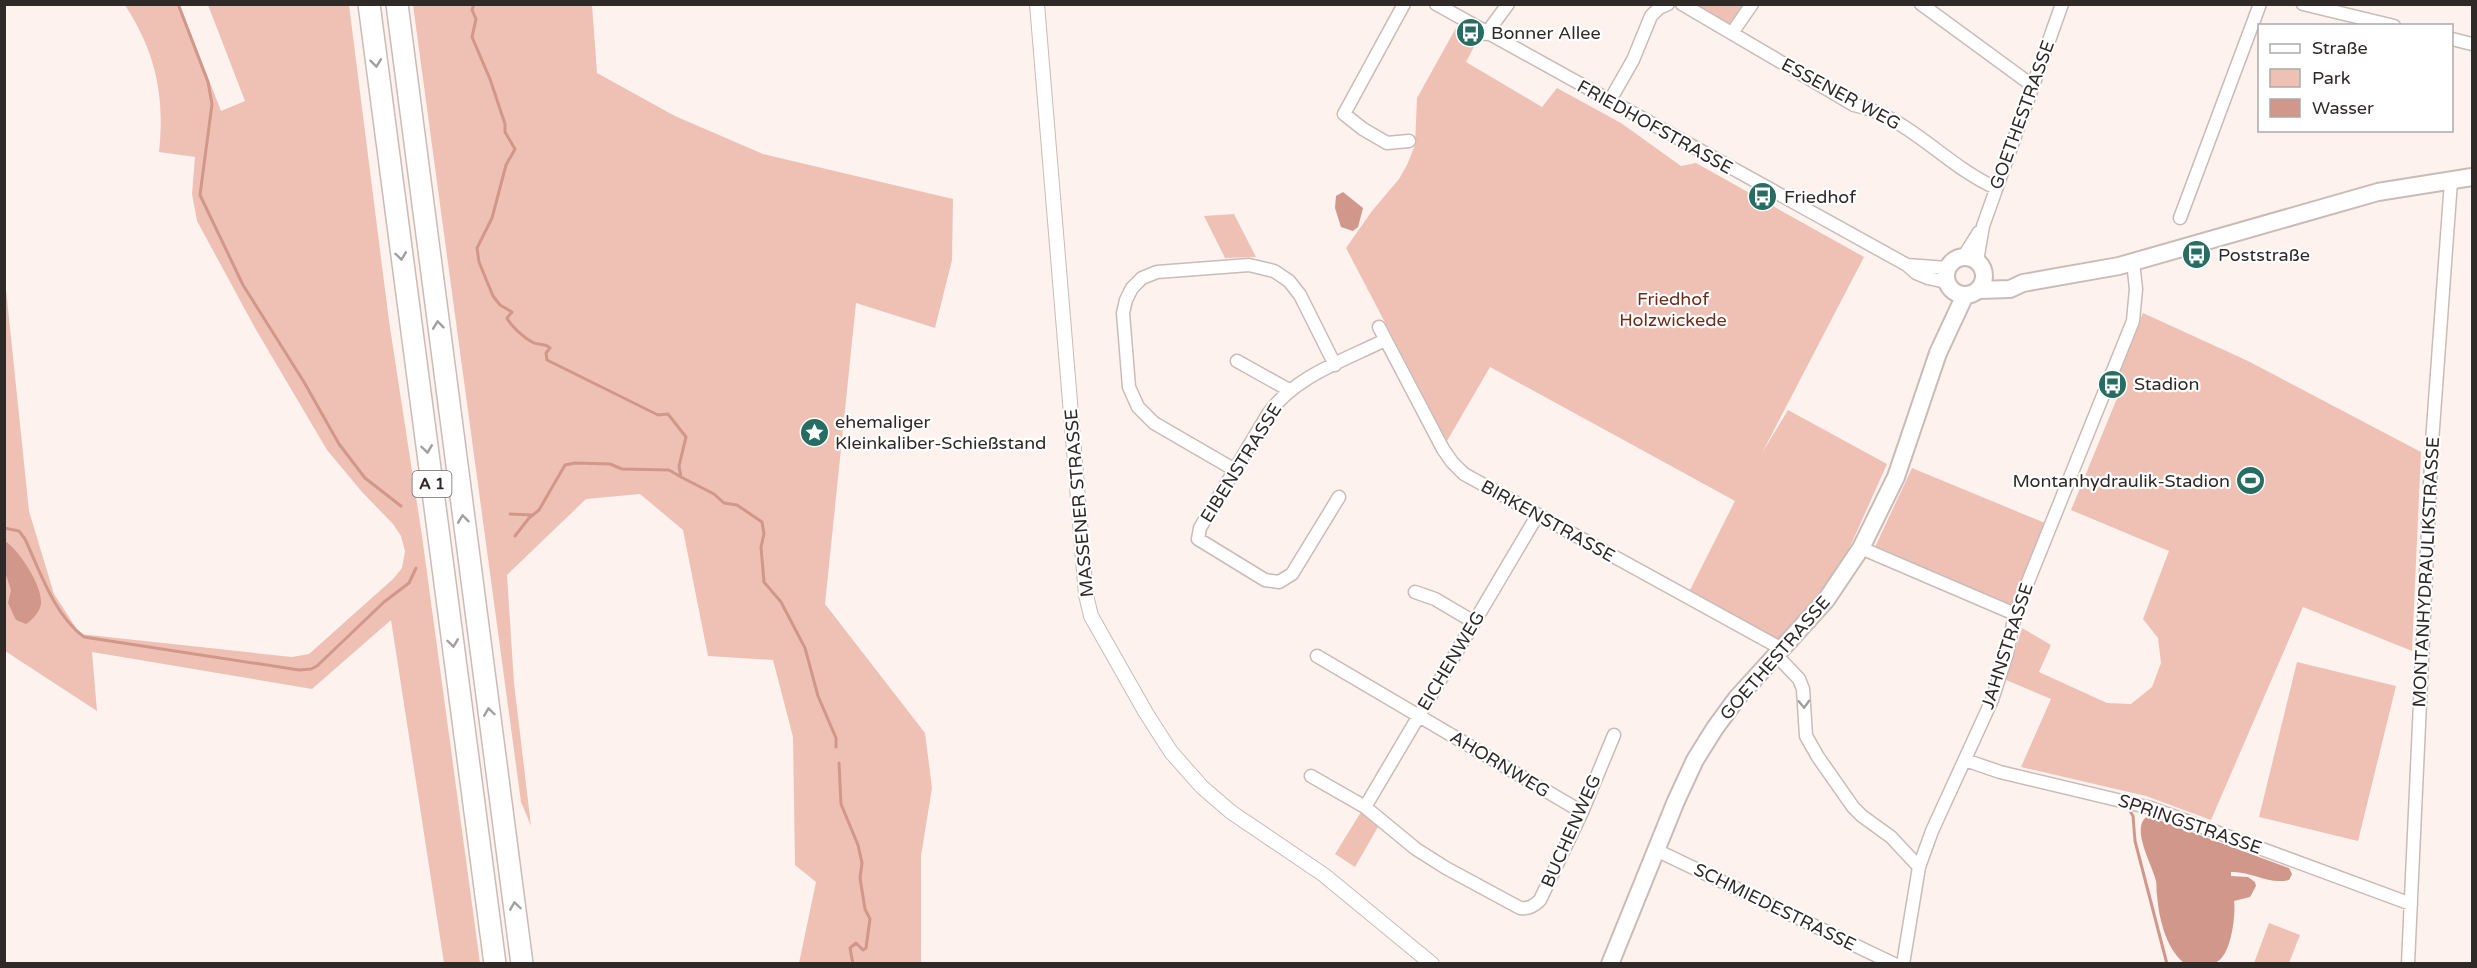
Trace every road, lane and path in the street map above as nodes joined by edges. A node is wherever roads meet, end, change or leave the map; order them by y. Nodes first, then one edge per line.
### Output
1 (369, 4) edge
2 (397, 4) edge
3 (1037, 4) edge
4 (1404, 4) edge
5 (1436, 4) edge
6 (1508, 4) edge
7 (1668, 4) edge
8 (1682, 4) edge
9 (1752, 4) edge
10 (1921, 4) edge
11 (2062, 4) edge
12 (2260, 4) edge
13 (2303, 4) edge
14 (2386, 24) edge
15 (1732, 33) junction
16 (1486, 34) junction
17 (2453, 39) edge
18 (2472, 44) edge
19 (2033, 86) junction
20 (1609, 102) junction
21 (1409, 141) dead end
22 (2472, 177) edge
23 (2451, 181) junction
24 (1996, 188) junction
25 (2180, 218) dead end
26 (1970, 259) junction
27 (2133, 262) junction
28 (1962, 284) junction
29 (1379, 327) dead end
30 (1385, 340) junction
31 (1238, 361) dead end
32 (1335, 365) junction
33 (1289, 390) junction
34 (1235, 470) junction
35 (1339, 497) dead end
36 (1538, 516) junction
37 (1861, 548) junction
38 (1415, 592) dead end
39 (2015, 614) junction
40 (1474, 622) junction
41 (1779, 652) junction
42 (1317, 656) dead end
43 (1418, 715) junction
44 (1614, 735) dead end
45 (1965, 760) junction
46 (1311, 776) dead end
47 (1365, 807) junction
48 (1582, 812) junction
49 (1656, 850) junction
50 (1919, 867) junction
51 (2411, 904) junction
52 (495, 963) edge
53 (522, 963) edge
54 (1432, 963) edge
55 (1610, 963) edge
56 (1894, 963) edge
57 (1903, 963) edge
58 (2408, 963) edge

1 -> 52 highway, A 1
53 -> 2 highway, A 1
3 - 54 street, MASSENER STRASSE
4 - 21 street
5 - 16 street, FRIEDHOFSTRASSE
6 - 16 street
7 - 20 street
8 - 15 street, ESSENER WEG
9 - 15 street
10 - 19 street
11 - 19 street, GOETHESTRASSE
12 - 25 street
13 - 14 street
15 - 24 street, ESSENER WEG
16 - 20 street, FRIEDHOFSTRASSE
17 - 18 street
19 - 24 street, GOETHESTRASSE
20 - 28 street, FRIEDHOFSTRASSE
22 - 23 main road
23 - 27 main road
23 - 51 street, MONTANHYDRAULIKSTRASSE
24 - 26 street, GOETHESTRASSE
26 - 28 main road
26 - 28 main road
27 - 28 main road
27 - 39 street, JAHNSTRASSE
28 - 37 main road, GOETHESTRASSE
29 - 30 street, BIRKENSTRASSE
30 - 32 street, EIBENSTRASSE
30 - 36 street, BIRKENSTRASSE
31 - 33 street
32 - 33 street, EIBENSTRASSE
32 - 34 street
33 - 34 street, EIBENSTRASSE
34 - 35 street, EIBENSTRASSE
36 - 40 street, EICHENWEG
36 - 41 street, BIRKENSTRASSE
37 - 39 street
37 - 41 main road, GOETHESTRASSE
38 - 40 street
39 - 45 street, JAHNSTRASSE
40 - 43 street, EICHENWEG
41 - 49 main road, GOETHESTRASSE
41 -> 50 street, BIRKENSTRASSE
42 - 43 street, AHORNWEG
43 - 47 street, EICHENWEG
43 - 48 street, AHORNWEG
44 - 48 street, BUCHENWEG
45 - 50 street, JAHNSTRASSE
45 - 51 street, SPRINGSTRASSE
46 - 47 street
47 - 48 street, BUCHENWEG
49 - 55 main road, GOETHESTRASSE
49 - 56 street, SCHMIEDESTRASSE
50 - 57 street, JAHNSTRASSE
51 - 58 street, MONTANHYDRAULIKSTRASSE

